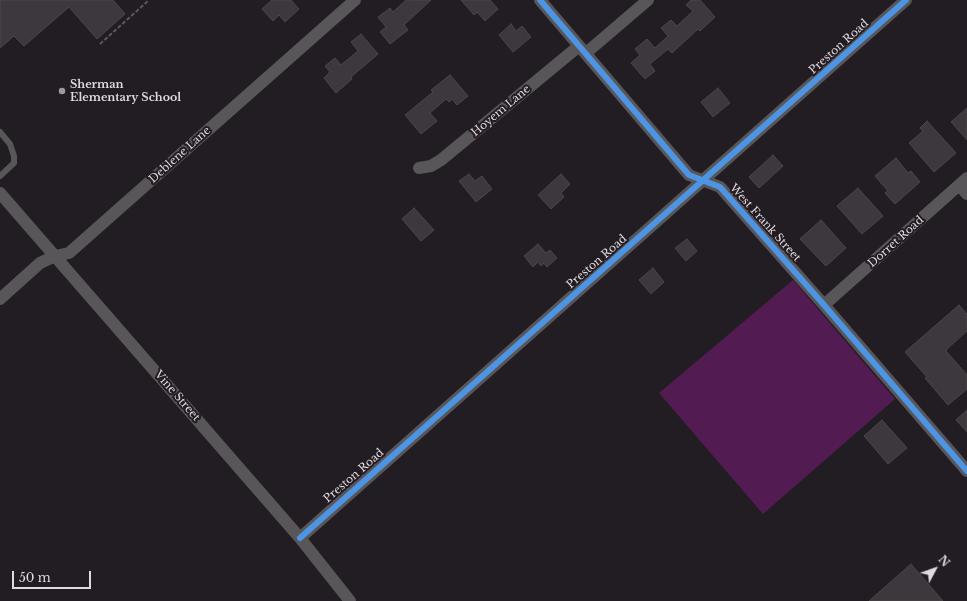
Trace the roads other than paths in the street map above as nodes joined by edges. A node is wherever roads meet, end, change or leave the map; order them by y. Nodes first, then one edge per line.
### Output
1 (355, 0) edge
2 (540, 0) edge
3 (648, 0) edge
4 (906, 0) edge
5 (583, 50) junction
6 (0, 132) edge
7 (419, 168) dead end
8 (0, 176) edge
9 (704, 180) junction
10 (964, 186) edge
11 (0, 193) edge
12 (55, 256) junction
13 (0, 299) edge
14 (824, 305) junction
15 (967, 471) edge
16 (300, 538) junction
17 (350, 601) edge

1 - 12 street, Deblene Lane
2 - 5 street, West Frank Street
3 - 5 street, Hoyem Lane
4 - 9 street, Preston Road
5 - 7 street, Hoyem Lane
5 - 9 street, West Frank Street
6 - 8 lane
9 - 14 street, West Frank Street
9 - 16 street, Preston Road
10 - 14 street, Dorret Road
11 - 12 street, Vine Street
12 - 13 street, Deblene Lane
12 - 16 street, Vine Street
14 - 15 street, West Frank Street
16 - 17 street, Vine Street

